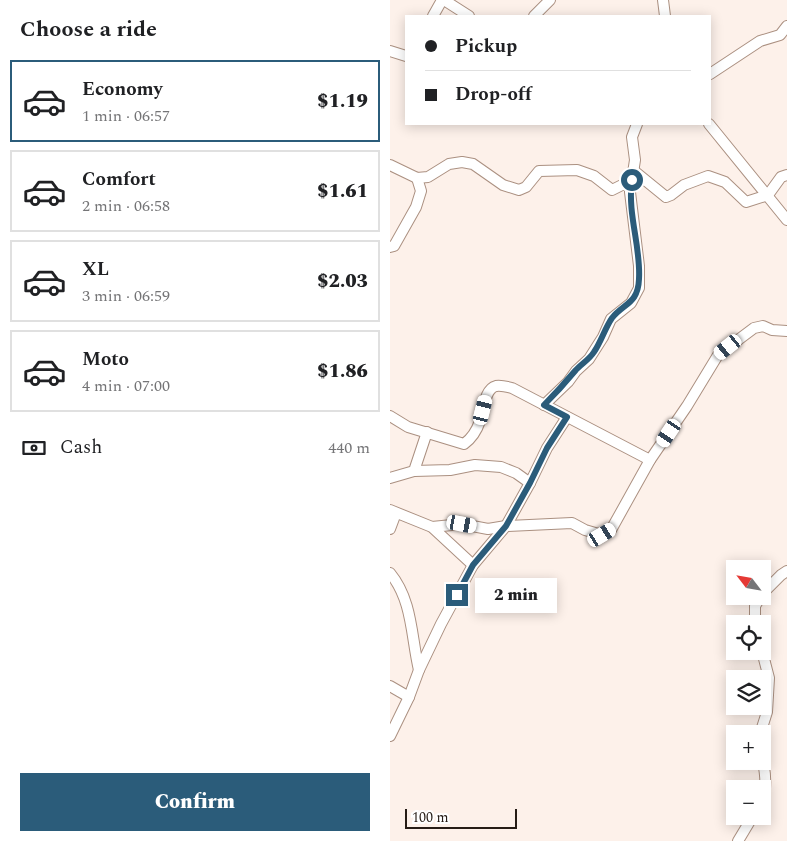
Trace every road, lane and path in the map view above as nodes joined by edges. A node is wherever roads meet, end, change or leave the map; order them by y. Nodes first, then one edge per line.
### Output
1 (443, 0) edge
2 (550, 0) edge
3 (663, 0) edge
4 (434, 15) edge
5 (468, 15) edge
6 (535, 15) edge
7 (665, 15) edge
8 (787, 26) edge
9 (785, 40) edge
10 (390, 50) edge
11 (405, 56) edge
12 (711, 73) edge
13 (636, 125) edge
14 (710, 125) edge
15 (390, 165) edge
16 (787, 174) edge
17 (633, 175) junction
18 (416, 178) junction
19 (768, 195) junction
20 (787, 220) edge
21 (390, 247) edge
22 (787, 331) edge
23 (544, 405) junction
24 (390, 416) edge
25 (567, 417) junction
26 (427, 432) junction
27 (650, 460) junction
28 (414, 471) junction
29 (390, 478) edge
30 (530, 483) junction
31 (393, 512) edge
32 (506, 526) junction
33 (432, 527) junction
34 (390, 529) edge
35 (473, 565) junction
36 (787, 571) edge
37 (390, 573) edge
38 (771, 586) edge
39 (764, 660) edge
40 (419, 670) junction
41 (390, 686) edge
42 (409, 697) junction
43 (763, 725) edge
44 (390, 736) edge
45 (748, 825) edge
46 (738, 841) edge

1 - 4 street
1 - 5 street
2 - 6 street
3 - 7 street
8 - 9 street
9 - 12 street
10 - 11 street
13 - 17 street
14 - 19 street
15 - 18 street
16 - 19 street
17 - 18 street
17 - 19 street
17 - 23 street
18 - 21 street
19 - 20 street
22 - 27 street
23 - 25 street
23 - 26 street
24 - 26 street
25 - 27 street
25 - 30 street
26 - 28 street
27 - 32 street
28 - 29 street
28 - 30 street
30 - 32 street
31 - 33 street
31 - 34 street
32 - 33 street
32 - 35 street
33 - 35 street
35 - 40 street
36 - 38 street
37 - 40 street
39 - 43 street
40 - 42 street
41 - 42 street
42 - 44 street
45 - 46 street

